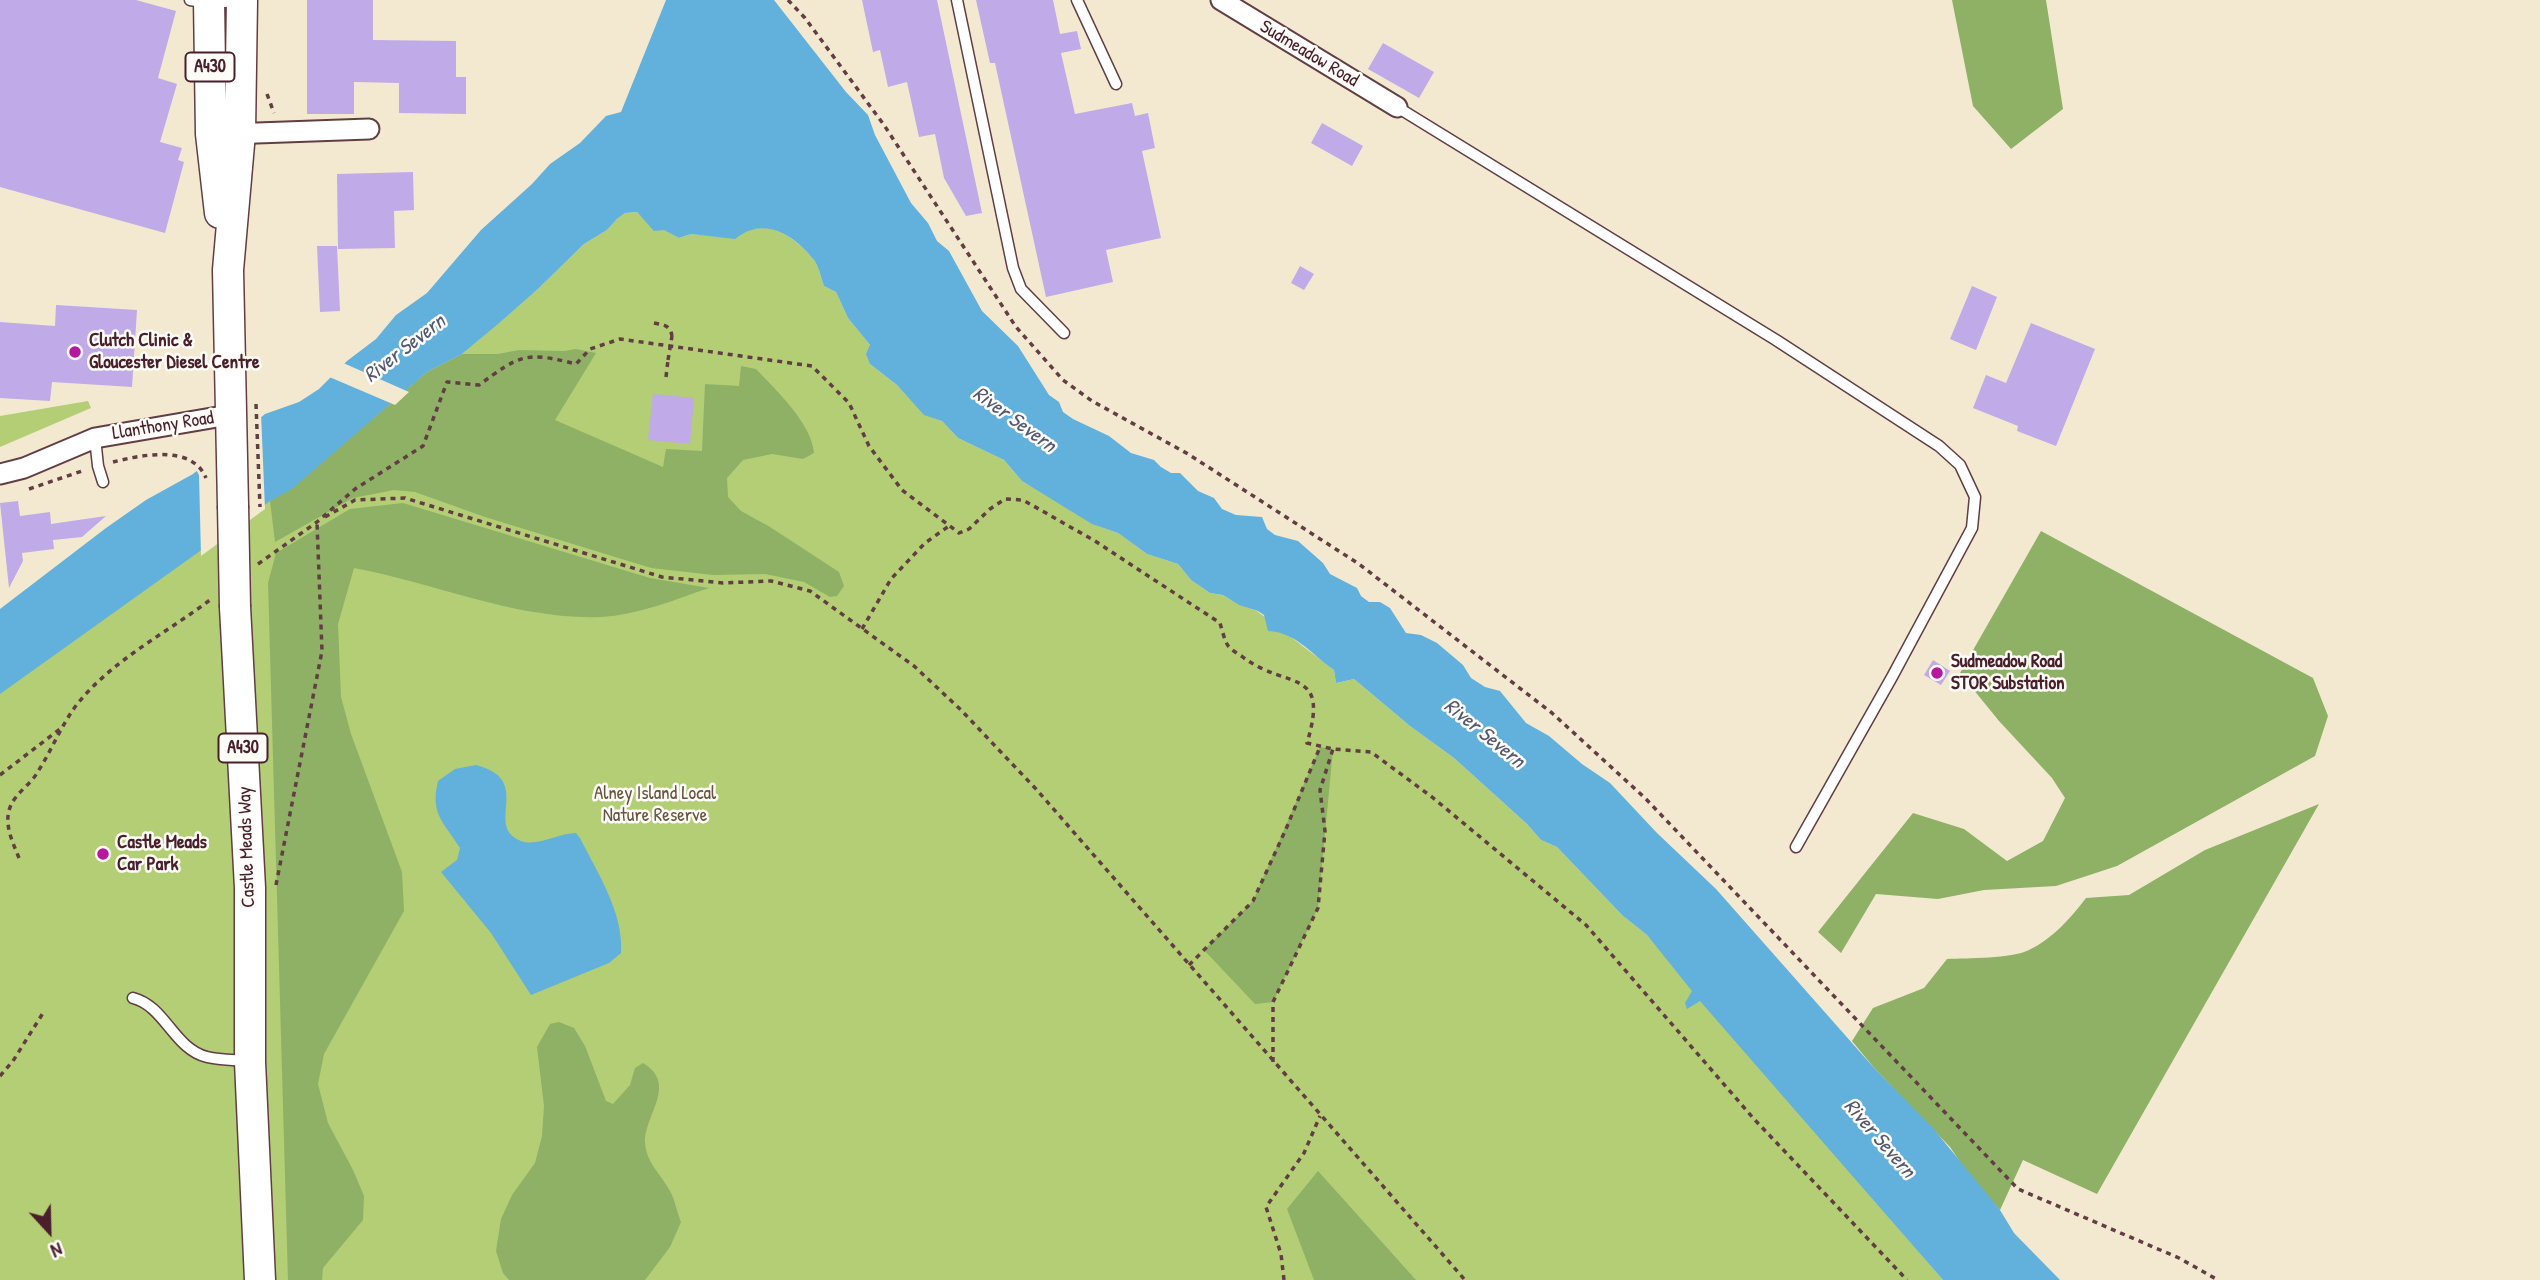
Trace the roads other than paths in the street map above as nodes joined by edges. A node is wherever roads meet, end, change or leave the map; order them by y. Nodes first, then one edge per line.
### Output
1 (957, 0) edge
2 (1077, 0) edge
3 (1222, 0) edge
4 (203, 1) edge
5 (242, 1) edge
6 (1116, 83) dead end
7 (1397, 107) joint
8 (369, 129) dead end
9 (225, 134) junction
10 (1064, 334) dead end
11 (239, 413) junction
12 (95, 438) junction
13 (0, 474) edge
14 (103, 482) dead end
15 (1796, 846) dead end
16 (133, 998) dead end
17 (250, 1062) junction
18 (260, 1280) edge

1 - 10 lane
2 - 6 lane
3 - 7 street, Sudmeadow Road
4 - 5 lane
4 - 9 main road, Llanthony Road / A430
5 - 9 main road, Llanthony Road
7 - 15 lane
8 - 9 street
9 - 11 main road, Llanthony Road / A430
11 - 12 street, Llanthony Road
11 - 17 main road, Castle Meads Way / A430, bridge
12 - 13 street, Llanthony Road
12 - 14 lane
16 - 17 lane
17 - 18 main road, Castle Meads Way / A430

